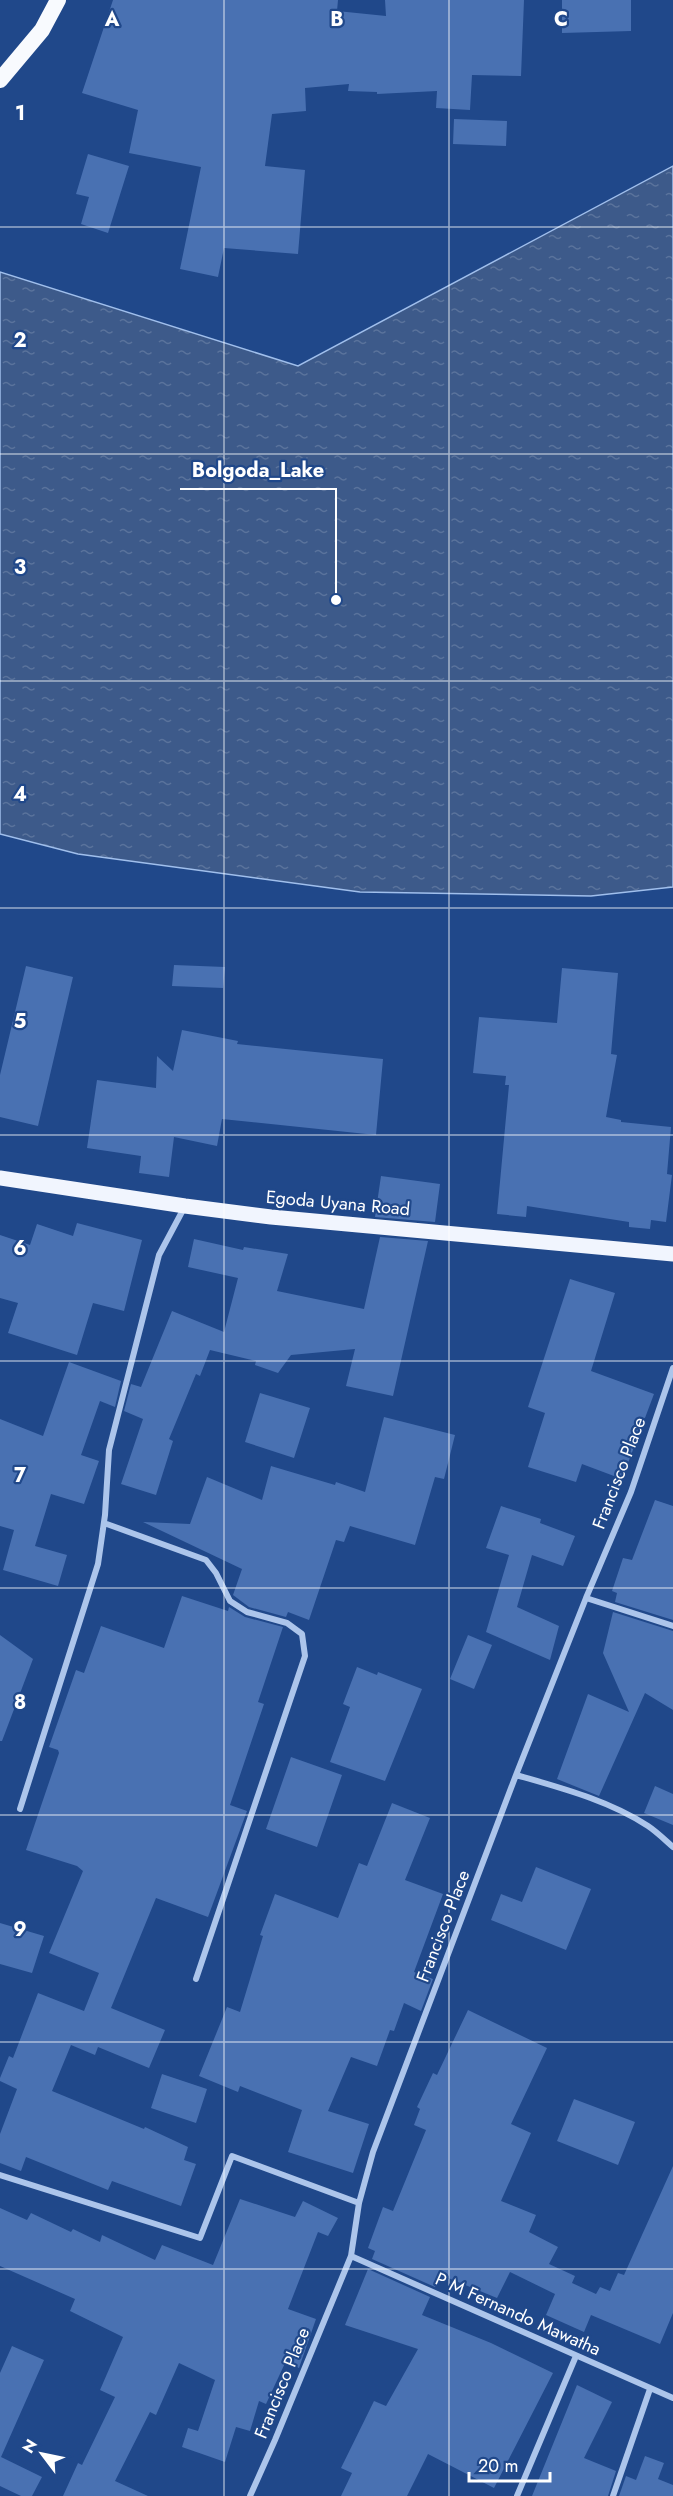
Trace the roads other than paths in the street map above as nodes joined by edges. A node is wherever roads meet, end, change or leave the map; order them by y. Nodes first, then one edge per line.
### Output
1 (58, 0) edge
2 (0, 80) edge
3 (0, 1178) edge
4 (184, 1206) junction
5 (673, 1254) edge
6 (673, 1368) edge
7 (104, 1523) junction
8 (586, 1598) junction
9 (673, 1626) edge
10 (516, 1775) junction
11 (20, 1809) dead end
12 (673, 1847) edge
13 (196, 1979) dead end
14 (0, 2175) edge
15 (359, 2203) junction
16 (351, 2256) junction
17 (576, 2356) junction
18 (650, 2390) junction
19 (673, 2398) edge
20 (250, 2496) edge
21 (517, 2496) edge
22 (613, 2496) edge

1 - 2 highway
3 - 4 main road, Egoda Uyana Road
4 - 5 main road, Egoda Uyana Road
4 - 7 street
6 - 8 street, Francisco Place
7 - 11 street
7 - 13 street
8 - 9 street
8 - 10 street, Francisco Place
10 - 12 street
10 - 15 street, Francisco Place
14 - 15 street
15 - 16 street, Francisco Place
16 - 17 street, P M Fernando Mawatha
16 - 20 street, Francisco Place
17 - 18 street, P M Fernando Mawatha
17 - 21 street
18 - 19 street, P M Fernando Mawatha
18 - 22 street

